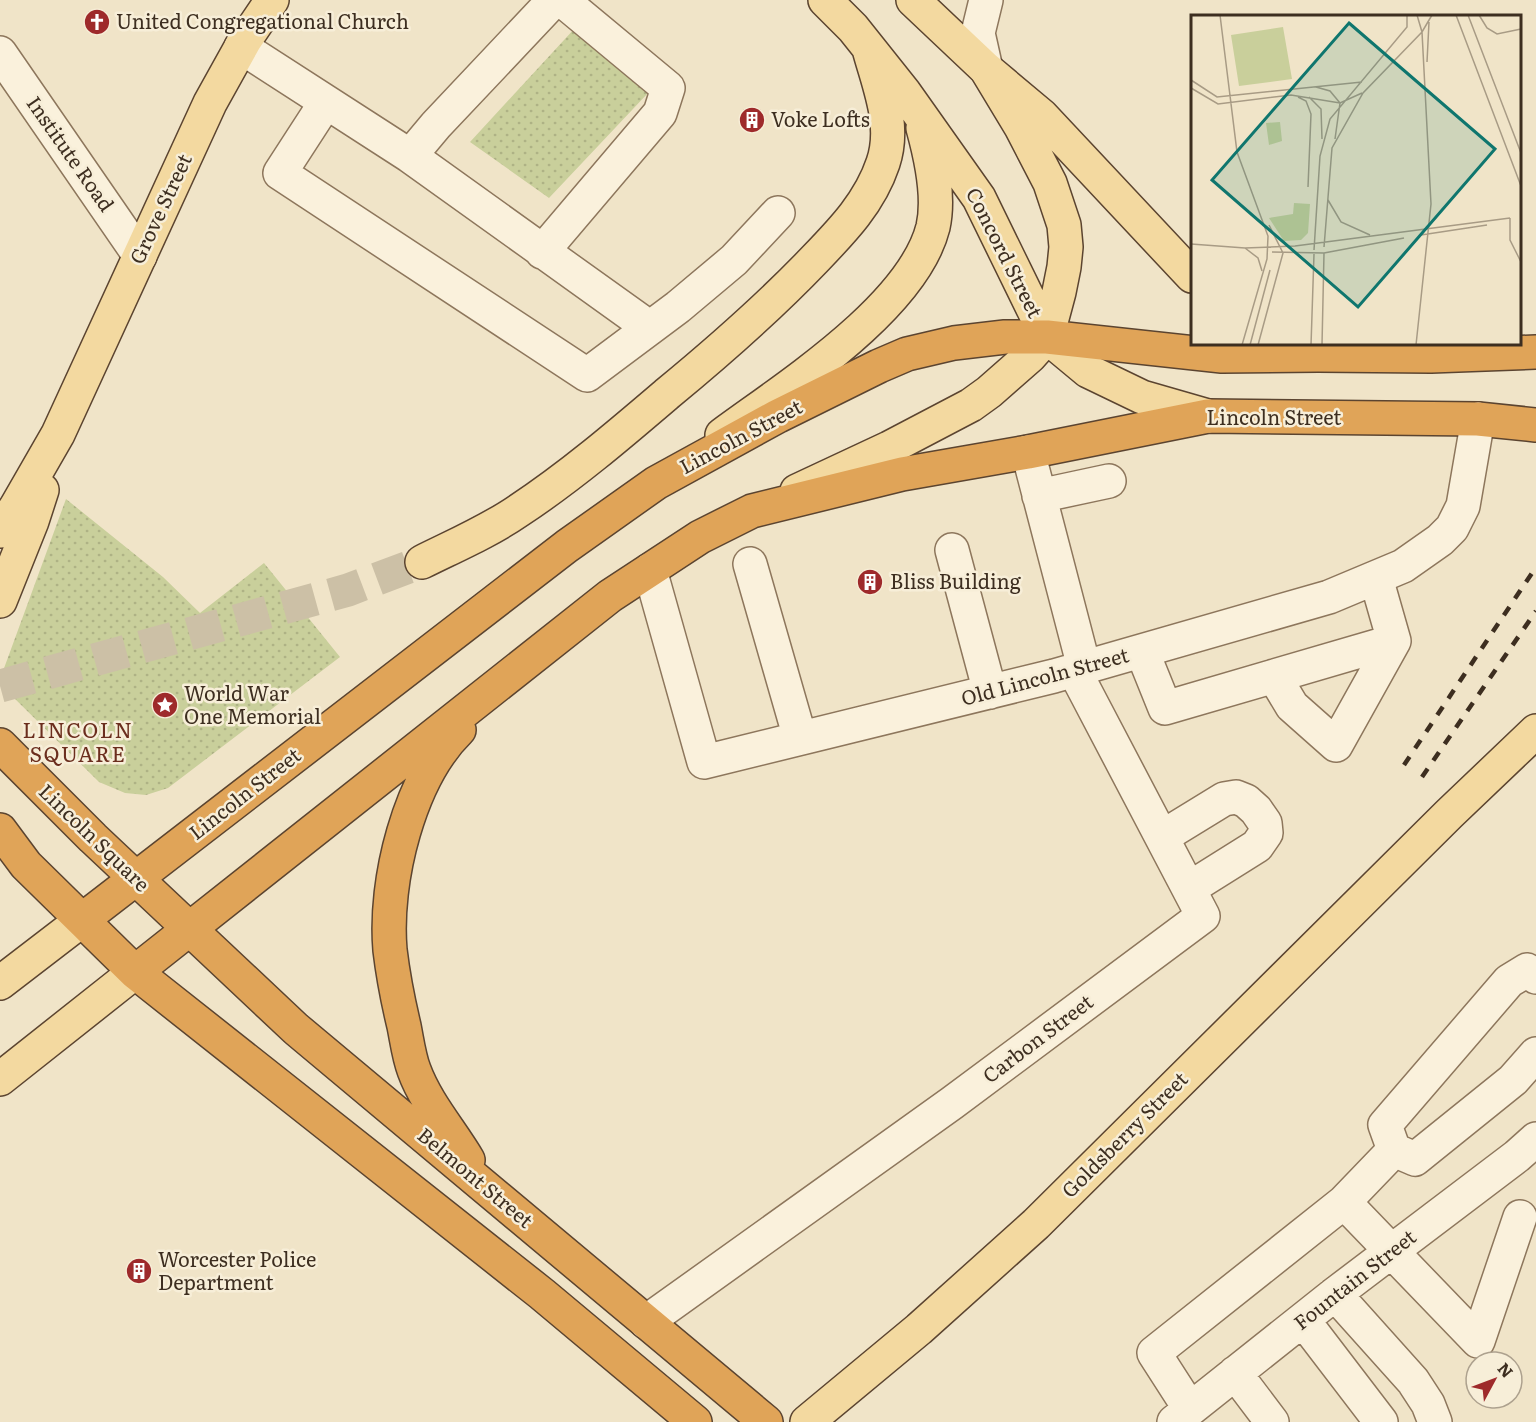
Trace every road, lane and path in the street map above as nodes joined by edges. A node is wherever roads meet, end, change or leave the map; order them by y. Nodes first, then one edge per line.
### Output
1 (272, 0) edge
2 (554, 0) edge
3 (562, 0) edge
4 (825, 0) edge
5 (913, 0) edge
6 (986, 0) edge
7 (241, 47) junction
8 (869, 49) junction
9 (0, 53) edge
10 (986, 69) junction
11 (326, 102) junction
12 (918, 111) junction
13 (410, 156) junction
14 (778, 213) dead end
15 (542, 252) junction
16 (140, 256) junction
17 (1191, 275) edge
18 (650, 328) junction
19 (1047, 336) junction
20 (1263, 350) edge
21 (1536, 352) edge
22 (1209, 416) junction
23 (1478, 419) junction
24 (62, 425) junction
25 (1536, 425) edge
26 (1028, 452) junction
27 (1108, 481) dead end
28 (657, 483) junction
29 (1039, 496) junction
30 (752, 510) junction
31 (0, 531) edge
32 (952, 550) dead end
33 (422, 562) tunnel mouth
34 (750, 564) dead end
35 (650, 570) junction
36 (1376, 578) junction
37 (0, 601) edge
38 (1394, 640) junction
39 (1142, 651) junction
40 (1079, 669) junction
41 (1274, 676) junction
42 (504, 680) junction
43 (990, 692) junction
44 (1536, 730) edge
45 (800, 738) junction
46 (0, 745) edge
47 (1536, 748) edge
48 (0, 830) edge
49 (1430, 833) junction
50 (1162, 837) junction
51 (136, 878) junction
52 (1190, 888) junction
53 (82, 920) junction
54 (190, 929) junction
55 (135, 972) junction
56 (1536, 977) edge
57 (0, 983) edge
58 (1536, 1054) edge
59 (0, 1079) edge
60 (1536, 1139) edge
61 (1394, 1150) junction
62 (484, 1185) junction
63 (1344, 1202) junction
64 (1520, 1217) dead end
65 (1392, 1251) junction
66 (1335, 1294) junction
67 (1302, 1320) junction
68 (646, 1322) junction
69 (1235, 1374) junction
70 (1182, 1415) edge
71 (764, 1420) edge
72 (1431, 1420) edge
73 (695, 1422) edge
74 (807, 1422) edge
75 (1272, 1422) edge
76 (1381, 1422) edge

1 - 7 main road, Grove Street
2 - 13 street
3 - 15 street
4 - 8 main road, Concord Street
5 - 10 main road
6 - 10 street
7 - 11 street
7 - 16 main road, Grove Street
8 - 12 main road, Concord Street
8 - 33 main road
9 - 16 street, Institute Road
10 - 17 main road
10 - 19 main road
11 - 13 street
11 - 18 street
12 - 19 main road, Concord Street
12 - 28 main road
13 - 15 street
14 - 18 street
15 - 18 street
16 - 24 main road, Grove Street
19 - 20 highway, Lincoln Street
19 - 22 main road, Concord Street
19 - 28 highway, Lincoln Street
19 - 30 main road
20 - 21 highway, Lincoln Street
22 - 23 highway, Lincoln Street
22 - 26 highway, Lincoln Street
23 - 25 highway, Lincoln Street
23 - 36 street, Old Lincoln Street
24 - 31 main road, Grove Street
24 - 37 main road, Grove Street
26 - 29 street, Carbon Street
26 - 30 highway, Lincoln Street
27 - 29 street
28 - 51 highway, Lincoln Street
29 - 40 street, Carbon Street
30 - 35 highway, Lincoln Street
32 - 43 street
34 - 45 street
35 - 42 highway, Lincoln Street
35 - 45 street, Old Lincoln Street
36 - 38 street
36 - 39 street, Old Lincoln Street
38 - 41 street
38 - 41 street
39 - 40 street, Old Lincoln Street
39 - 41 street
40 - 43 street, Old Lincoln Street
40 - 50 street, Carbon Street
42 - 54 highway, Lincoln Street
42 - 62 highway
43 - 45 street, Old Lincoln Street
44 - 49 main road, Goldsberry Street
46 - 51 highway, Lincoln Square
47 - 49 main road, Goldsberry Street
48 - 53 highway
49 - 74 main road, Goldsberry Street
50 - 52 street, Carbon Street
50 - 52 street
51 - 53 highway, Lincoln Street
51 - 54 highway, Lincoln Square
52 - 68 street, Carbon Street
53 - 55 highway
53 - 57 main road
54 - 55 highway, Lincoln Street
54 - 62 highway, Belmont Street
55 - 59 main road
55 - 73 highway
56 - 61 street
58 - 61 street
60 - 65 street, Fountain Street
61 - 63 street
62 - 68 highway, Belmont Street
63 - 65 street
63 - 70 street
64 - 65 street
65 - 66 street, Fountain Street
66 - 67 street, Fountain Street
66 - 72 street
67 - 69 street, Fountain Street
67 - 76 street
68 - 71 highway, Belmont Street
69 - 70 street, Fountain Street
69 - 75 street

